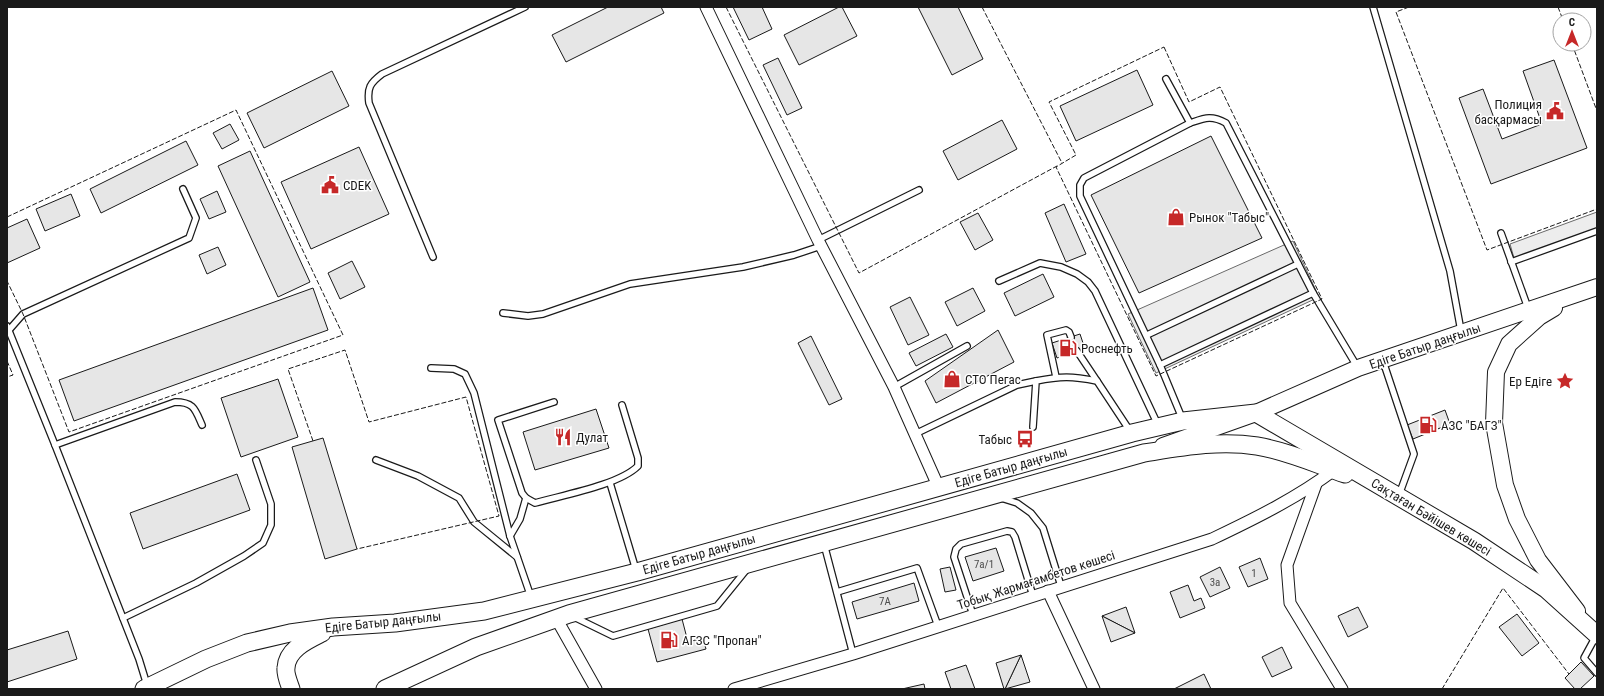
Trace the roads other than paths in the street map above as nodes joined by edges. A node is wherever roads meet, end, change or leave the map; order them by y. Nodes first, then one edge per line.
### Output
1 (525, 7) edge
2 (706, 7) edge
3 (1373, 7) edge
4 (1166, 79) dead end
5 (1190, 123) junction
6 (183, 189) dead end
7 (919, 190) dead end
8 (1597, 231) edge
9 (1500, 233) dead end
10 (819, 243) junction
11 (433, 257) dead end
12 (1511, 262) junction
13 (1298, 264) junction
14 (999, 281) dead end
15 (1592, 291) edge
16 (1313, 293) junction
17 (1529, 311) junction
18 (503, 314) dead end
19 (8, 328) edge
20 (1462, 333) junction
21 (1147, 335) junction
22 (1071, 337) dead end
23 (967, 346) dead end
24 (1077, 352) dead end
25 (1383, 360) junction
26 (1160, 365) junction
27 (431, 368) dead end
28 (1358, 368) junction
29 (1056, 377) junction
30 (1036, 381) junction
31 (1097, 381) junction
32 (894, 387) junction
33 (554, 402) dead end
34 (622, 405) dead end
35 (1256, 413) junction
36 (1183, 421) junction
37 (202, 424) dead end
38 (1033, 427) dead end
39 (1159, 427) junction
40 (1132, 433) junction
41 (915, 434) junction
42 (56, 445) junction
43 (1144, 453) junction
44 (256, 460) dead end
45 (376, 460) dead end
46 (1334, 470) junction
47 (610, 483) junction
48 (1316, 484) junction
49 (1378, 484) junction
50 (939, 488) junction
51 (991, 495) junction
52 (1398, 496) junction
53 (526, 498) junction
54 (510, 536) junction
55 (823, 542) junction
56 (518, 557) junction
57 (753, 562) junction
58 (637, 572) junction
59 (1062, 586) junction
60 (1048, 591) junction
61 (836, 592) junction
62 (1033, 596) junction
63 (532, 599) junction
64 (973, 615) junction
65 (562, 616) junction
66 (123, 618) junction
67 (938, 626) junction
68 (334, 627) junction
69 (1595, 633) edge
70 (853, 654) junction
71 (1597, 673) edge
72 (146, 688) edge
73 (291, 689) edge
74 (385, 689) edge
75 (596, 689) edge
76 (734, 689) edge
77 (1094, 689) edge
78 (1342, 689) edge

1 - 11 lane
2 - 10 street
3 - 20 lane
4 - 5 lane
5 - 13 lane
5 - 21 lane
6 - 19 lane
7 - 10 lane
8 - 12 lane
9 - 12 lane
10 - 18 lane
10 - 32 street
12 - 17 lane
13 - 16 lane
13 - 21 lane
14 - 39 lane
15 - 17 main road, Едіге Батыр даңғылы
15 - 69 main road
16 - 26 lane
16 - 28 lane
17 - 20 main road, Едіге Батыр даңғылы
19 - 42 lane
20 - 25 main road, Едіге Батыр даңғылы
21 - 26 lane
22 - 29 lane
23 - 32 lane
24 - 31 lane
25 - 28 main road, Едіге Батыр даңғылы
25 - 52 lane
26 - 36 lane
27 - 54 lane
28 - 35 main road, Едіге Батыр даңғылы
29 - 30 lane
29 - 31 lane
30 - 38 lane
30 - 41 lane
31 - 40 lane
32 - 41 street
33 - 53 lane
34 - 47 lane
35 - 36 main road, Едіге Батыр даңғылы
35 - 43 main road, Едіге Батыр даңғылы
35 - 49 main road, Сақтаған Бәйішев көшесі
36 - 39 main road, Едіге Батыр даңғылы
37 - 42 lane
39 - 40 main road, Едіге Батыр даңғылы
40 - 50 main road, Едіге Батыр даңғылы
41 - 50 street
42 - 66 lane
43 - 46 main road
43 - 51 main road, Едіге Батыр даңғылы
44 - 66 lane
45 - 56 lane
46 - 48 street, Тобық Жармағамбетов көшесі
46 - 49 main road
47 - 53 lane
47 - 58 lane
48 - 59 street, Тобық Жармағамбетов көшесі
48 - 78 street
49 - 52 main road, Сақтаған Бәйішев көшесі
50 - 58 main road, Едіге Батыр даңғылы
51 - 55 main road, Едіге Батыр даңғылы
51 - 59 lane
52 - 69 main road, Сақтаған Бәйішев көшесі
53 - 54 lane
54 - 56 lane
55 - 57 main road, Едіге Батыр даңғылы
55 - 61 lane
56 - 63 lane
57 - 65 main road, Едіге Батыр даңғылы
57 - 65 lane
58 - 63 main road, Едіге Батыр даңғылы
59 - 60 street, Тобық Жармағамбетов көшесі
60 - 62 street, Тобық Жармағамбетов көшесі
60 - 77 street
61 - 67 lane
61 - 70 lane
62 - 64 street, Тобық Жармағамбетов көшесі
62 - 64 lane
63 - 68 main road, Едіге Батыр даңғылы
64 - 67 street, Тобық Жармағамбетов көшесі
65 - 74 main road, Едіге Батыр даңғылы
65 - 75 street
66 - 72 lane
67 - 70 street, Тобық Жармағамбетов көшесі
68 - 72 main road, Едіге Батыр даңғылы
68 - 73 main road
69 - 71 lane
70 - 76 street, Тобық Жармағамбетов көшесі

